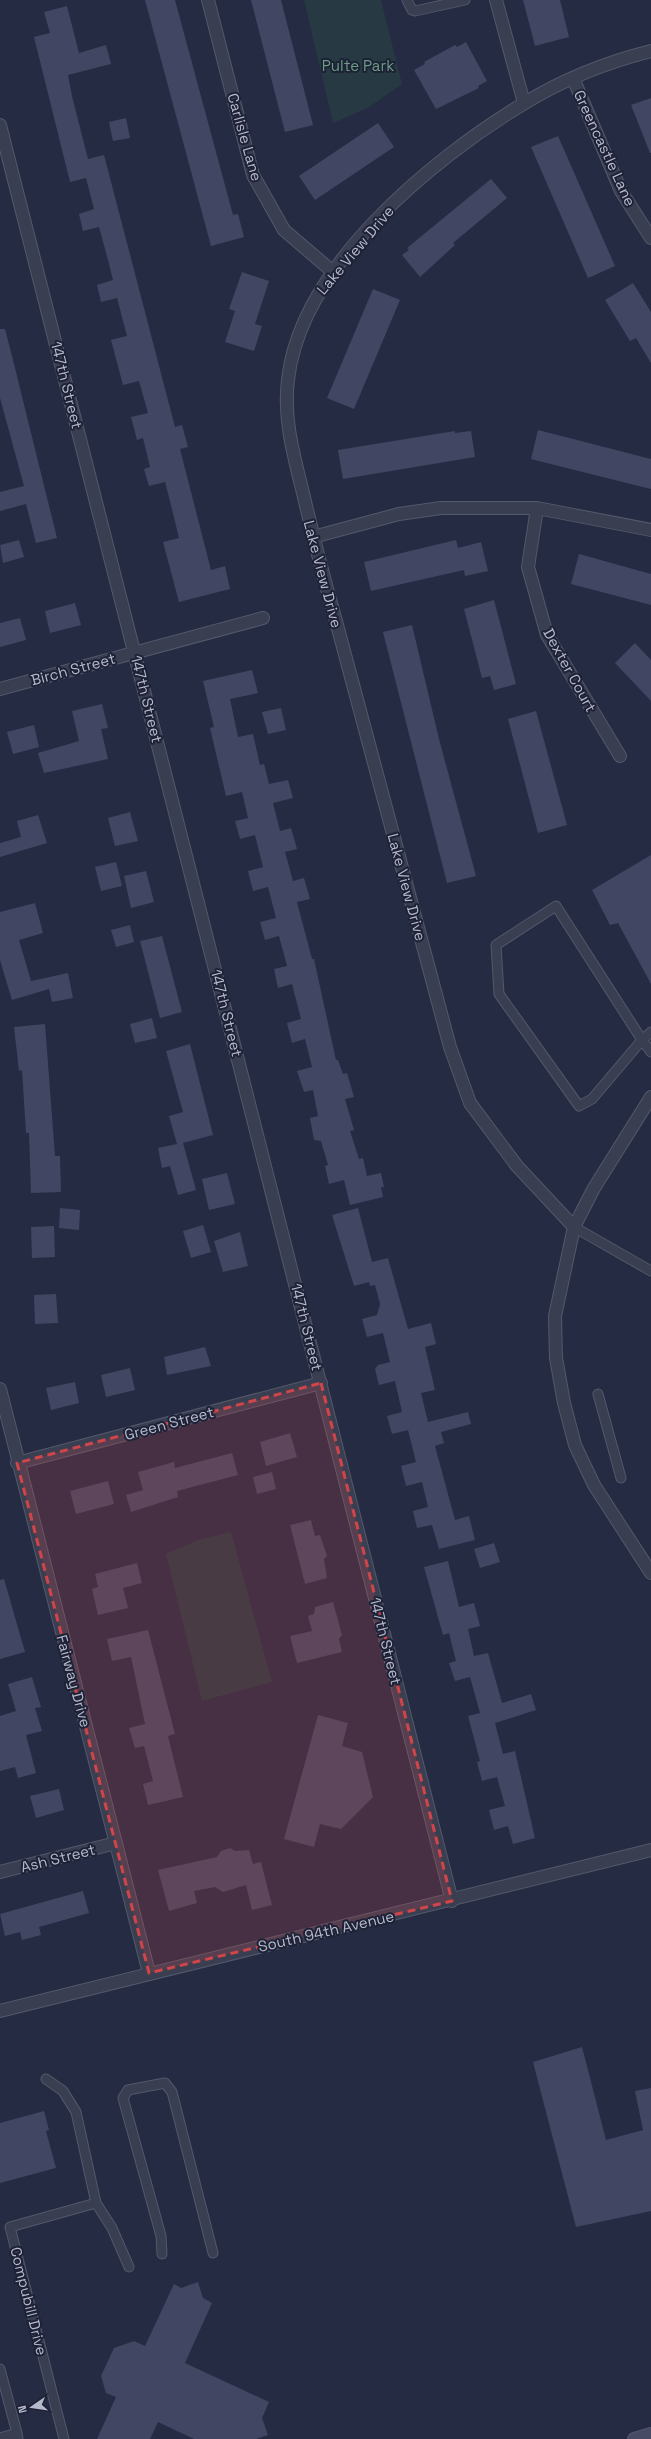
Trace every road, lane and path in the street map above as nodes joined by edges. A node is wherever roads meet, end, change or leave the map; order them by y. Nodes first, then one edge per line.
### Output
1 (208, 0) edge
2 (406, 0) edge
3 (465, 0) edge
4 (496, 0) edge
5 (651, 51) edge
6 (573, 78) junction
7 (524, 103) junction
8 (0, 125) edge
9 (651, 238) edge
10 (333, 272) junction
11 (537, 508) junction
12 (651, 530) edge
13 (313, 537) junction
14 (263, 618) dead end
15 (136, 653) junction
16 (0, 688) edge
17 (620, 756) dead end
18 (651, 1032) edge
19 (642, 1040) junction
20 (651, 1052) edge
21 (651, 1097) edge
22 (574, 1228) junction
23 (651, 1271) edge
24 (321, 1383) junction
25 (0, 1389) edge
26 (598, 1394) dead end
27 (17, 1463) junction
28 (621, 1478) dead end
29 (651, 1573) edge
30 (116, 1843) junction
31 (651, 1850) edge
32 (0, 1872) edge
33 (452, 1901) junction
34 (149, 1973) junction
35 (0, 2011) edge
36 (46, 2079) dead end
37 (96, 2203) junction
38 (213, 2253) dead end
39 (162, 2254) dead end
40 (128, 2267) dead end
41 (0, 2369) edge
42 (651, 2434) edge
43 (17, 2436) edge
44 (0, 2438) edge
45 (64, 2439) edge
46 (634, 2439) edge

1 - 10 street, Carlisle Lane
2 - 3 lane
4 - 7 street
5 - 6 street, Lake View Drive
6 - 7 street, Lake View Drive
6 - 9 street, Greencastle Lane
7 - 10 street, Lake View Drive
8 - 15 street, 147th Street
10 - 13 street, Lake View Drive
11 - 12 street
11 - 13 street
11 - 17 street, Dexter Court
13 - 22 street, Lake View Drive
14 - 15 street, Birch Street
15 - 16 street, Birch Street
15 - 24 street, 147th Street
18 - 19 lane
19 - 19 lane
19 - 20 lane
21 - 22 street
22 - 23 lane
22 - 29 street
24 - 27 street, Green Street
24 - 33 street, 147th Street
25 - 27 street, Fairway Drive
26 - 28 lane
27 - 30 street, Fairway Drive
30 - 32 street, Ash Street
30 - 34 street, Fairway Drive
31 - 33 street, South 94th Avenue
33 - 34 street, South 94th Avenue
34 - 35 street, South 94th Avenue
36 - 37 lane
37 - 40 lane
37 - 45 lane, Compubill Drive
38 - 39 lane
41 - 43 lane
42 - 46 street
43 - 44 lane

